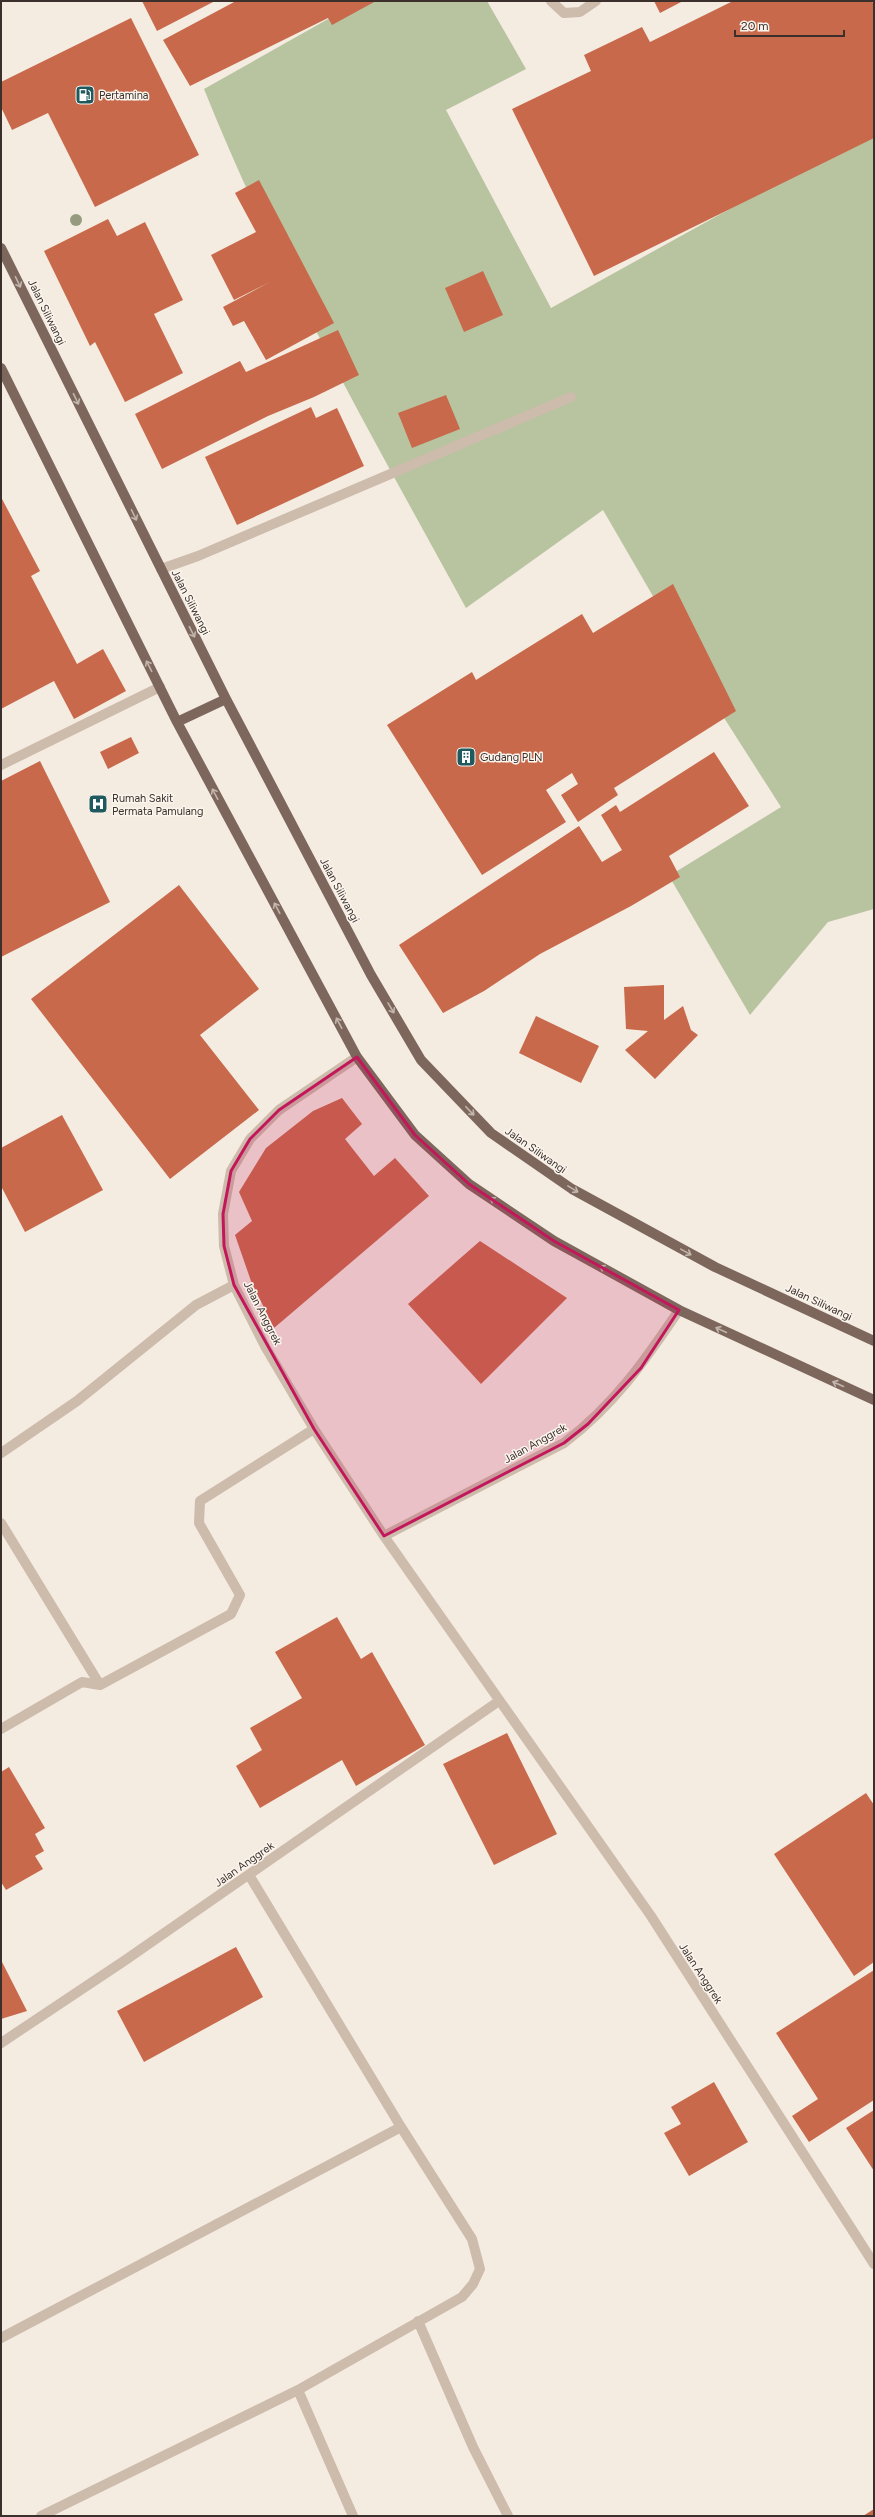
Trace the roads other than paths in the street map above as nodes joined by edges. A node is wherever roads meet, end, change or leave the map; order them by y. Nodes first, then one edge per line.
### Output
1 (551, 1) edge
2 (596, 1) edge
3 (1, 248) edge
4 (1, 368) edge
5 (571, 397) dead end
6 (161, 569) junction
7 (160, 687) junction
8 (226, 698) junction
9 (177, 722) junction
10 (1, 765) edge
11 (357, 1057) junction
12 (234, 1285) junction
13 (679, 1310) junction
14 (874, 1341) edge
15 (874, 1400) edge
16 (314, 1429) junction
17 (1, 1453) edge
18 (1, 1523) edge
19 (384, 1536) junction
20 (100, 1685) junction
21 (499, 1701) junction
22 (1, 1729) edge
23 (250, 1875) junction
24 (1, 2043) edge
25 (401, 2127) junction
26 (874, 2264) edge
27 (418, 2321) junction
28 (1, 2338) edge
29 (298, 2390) junction
30 (41, 2516) edge
31 (353, 2516) edge
32 (508, 2516) edge

1 - 2 street
3 -> 6 main road, Jalan Siliwangi
7 -> 4 main road
5 - 6 street
6 -> 8 main road, Jalan Siliwangi
7 - 9 main road
7 - 10 street
8 - 9 main road
8 -> 14 main road, Jalan Siliwangi
11 -> 9 main road
11 - 12 street, Jalan Anggrek
13 -> 11 main road
12 - 16 street, Jalan Anggrek
12 - 17 street
15 -> 13 main road
13 - 19 street, Jalan Anggrek
16 - 19 street, Jalan Anggrek
16 - 20 street
18 - 20 street
19 - 21 street, Jalan Anggrek
20 - 22 street
21 - 23 street, Jalan Anggrek
21 - 26 street, Jalan Anggrek
23 - 24 street, Jalan Anggrek
23 - 25 street
25 - 27 street
25 - 28 street
27 - 29 street
27 - 32 street
29 - 30 street
29 - 31 street

